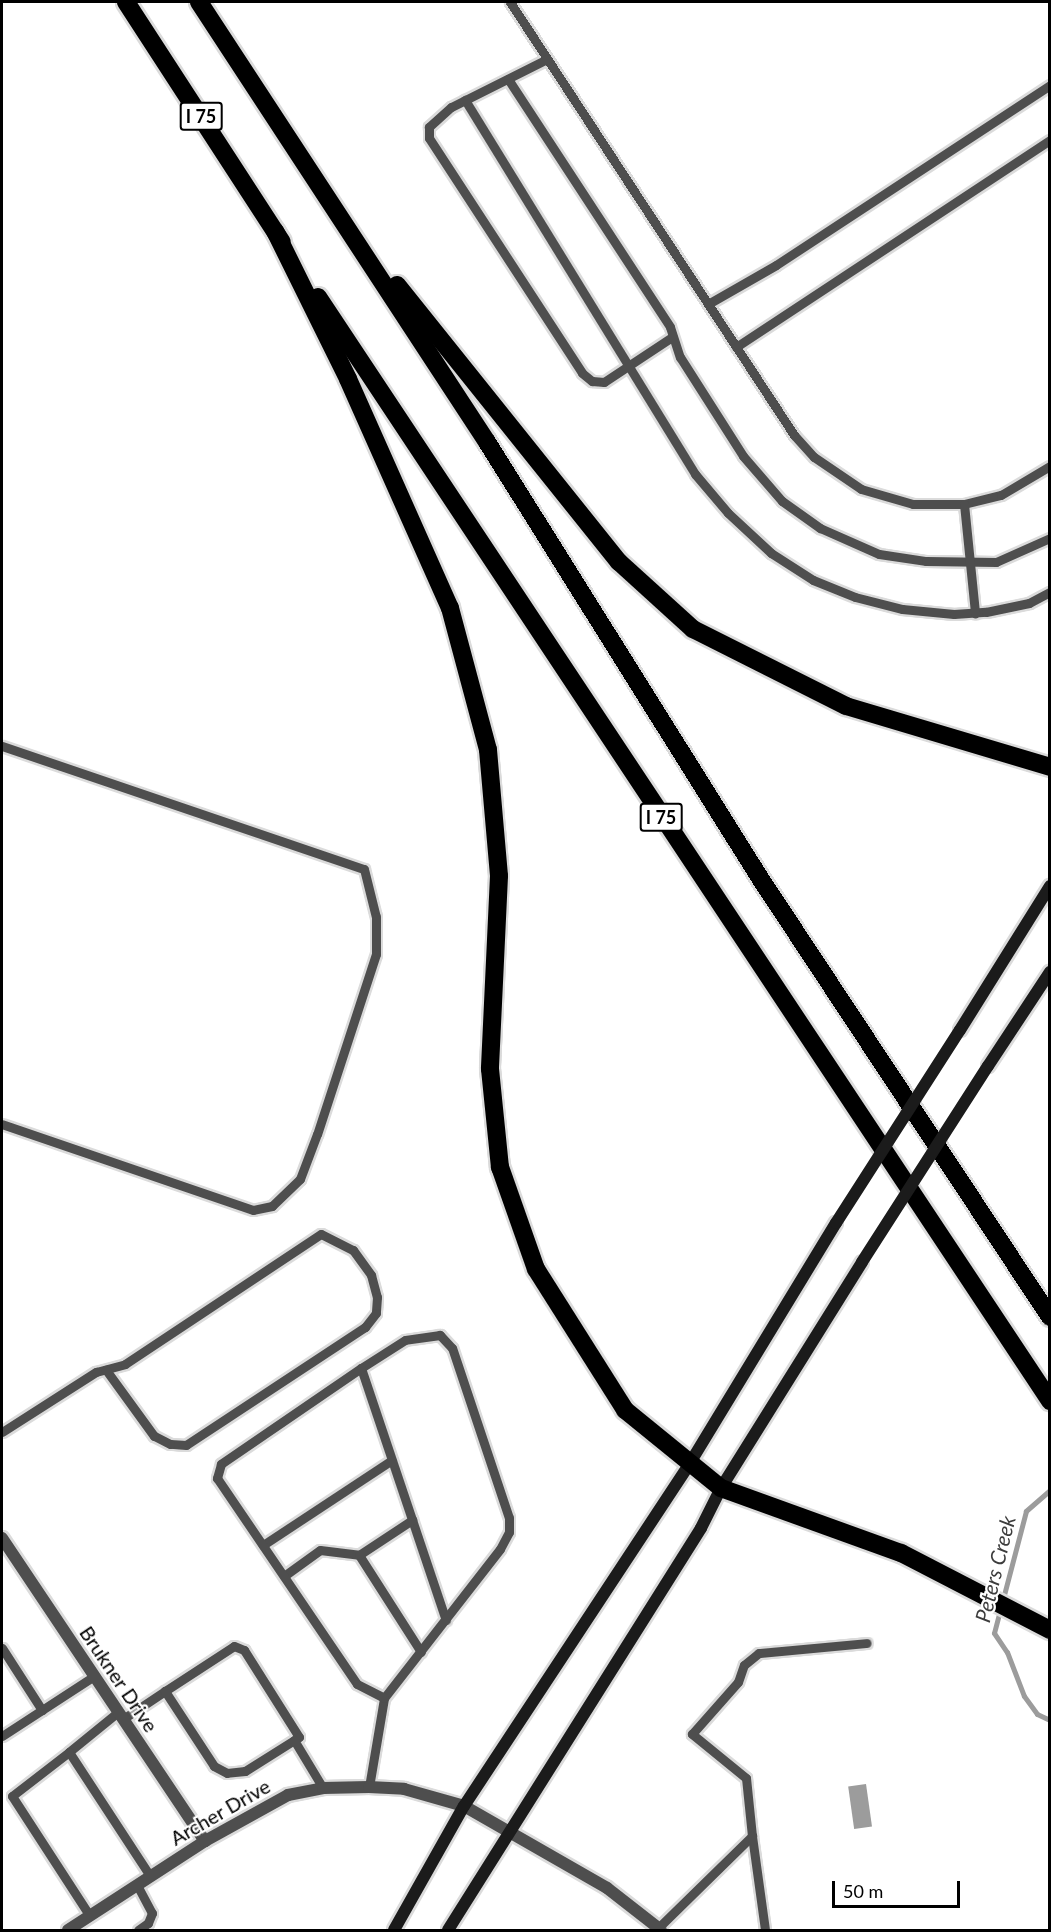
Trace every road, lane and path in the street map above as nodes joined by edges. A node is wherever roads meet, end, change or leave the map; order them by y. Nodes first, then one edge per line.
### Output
1 (126, 2) edge
2 (199, 2) edge
3 (510, 2) edge
4 (547, 59) junction
5 (508, 79) junction
6 (1050, 85) edge
7 (465, 100) junction
8 (1050, 140) edge
9 (327, 198) junction
10 (275, 231) junction
11 (708, 304) junction
12 (672, 337) junction
13 (736, 347) junction
14 (628, 365) junction
15 (1050, 466) edge
16 (963, 504) junction
17 (1050, 538) edge
18 (970, 562) junction
19 (1050, 592) edge
20 (975, 613) junction
21 (2, 746) edge
22 (1050, 767) edge
23 (1050, 886) edge
24 (1050, 972) edge
25 (2, 1124) edge
26 (1050, 1317) edge
27 (361, 1368) junction
28 (106, 1370) junction
29 (1050, 1401) edge
30 (2, 1432) edge
31 (392, 1460) junction
32 (690, 1463) junction
33 (721, 1488) junction
34 (412, 1521) junction
35 (2, 1538) edge
36 (263, 1545) junction
37 (359, 1555) junction
38 (284, 1576) junction
39 (446, 1620) junction
40 (1050, 1630) edge
41 (867, 1643) dead end
42 (2, 1648) edge
43 (421, 1652) junction
44 (94, 1676) junction
45 (165, 1691) junction
46 (384, 1698) junction
47 (42, 1710) junction
48 (121, 1716) junction
49 (2, 1736) edge
50 (294, 1740) junction
51 (69, 1752) junction
52 (369, 1786) junction
53 (323, 1788) junction
54 (464, 1806) junction
55 (510, 1832) junction
56 (752, 1836) junction
57 (205, 1840) junction
58 (150, 1876) junction
59 (137, 1885) junction
60 (90, 1916) junction
61 (660, 1929) edge
62 (68, 1930) edge
63 (138, 1930) edge
64 (394, 1930) edge
65 (448, 1930) edge
66 (765, 1930) edge

1 - 10 highway, I 75
2 - 9 highway, I 75
3 - 4 lane
4 - 5 lane
4 - 11 lane
5 - 7 lane
5 - 12 lane
6 - 11 lane
7 - 14 lane
7 - 14 lane
8 - 13 lane
9 - 22 highway
9 - 26 highway, I 75
10 - 29 highway, I 75
10 - 32 highway
11 - 13 lane
12 - 14 lane
12 - 18 lane
13 - 16 lane
14 - 20 lane
15 - 16 lane
16 - 18 lane
17 - 18 lane
18 - 20 lane
19 - 20 lane
21 - 25 lane
23 - 32 main road, bridge
24 - 33 main road, bridge
27 - 31 lane
27 - 36 lane
27 - 39 lane
28 - 28 lane
28 - 30 lane
31 - 34 lane
31 - 36 lane
32 - 33 highway
32 - 54 main road
33 - 40 highway
33 - 55 main road
34 - 37 lane
34 - 39 lane
35 - 44 street, Brukner Drive
36 - 38 lane
37 - 38 lane
37 - 43 lane
38 - 46 lane
39 - 43 lane
41 - 56 lane
42 - 47 lane
43 - 46 lane
44 - 47 lane
44 - 48 street, Brukner Drive
45 - 48 lane
45 - 50 lane
45 - 50 lane
46 - 52 lane
47 - 49 lane
48 - 51 lane
48 - 57 street, Brukner Drive
50 - 53 lane
51 - 58 lane
51 - 60 lane
52 - 53 street, Archer Drive
52 - 54 street, Archer Drive
53 - 57 street, Archer Drive
54 - 55 street, Archer Drive
54 - 64 main road
55 - 61 street, Archer Drive
55 - 65 main road
56 - 61 lane
56 - 66 lane
57 - 58 street, Archer Drive
58 - 59 street, Archer Drive
59 - 60 street, Archer Drive
59 - 63 lane
60 - 62 street, Archer Drive

